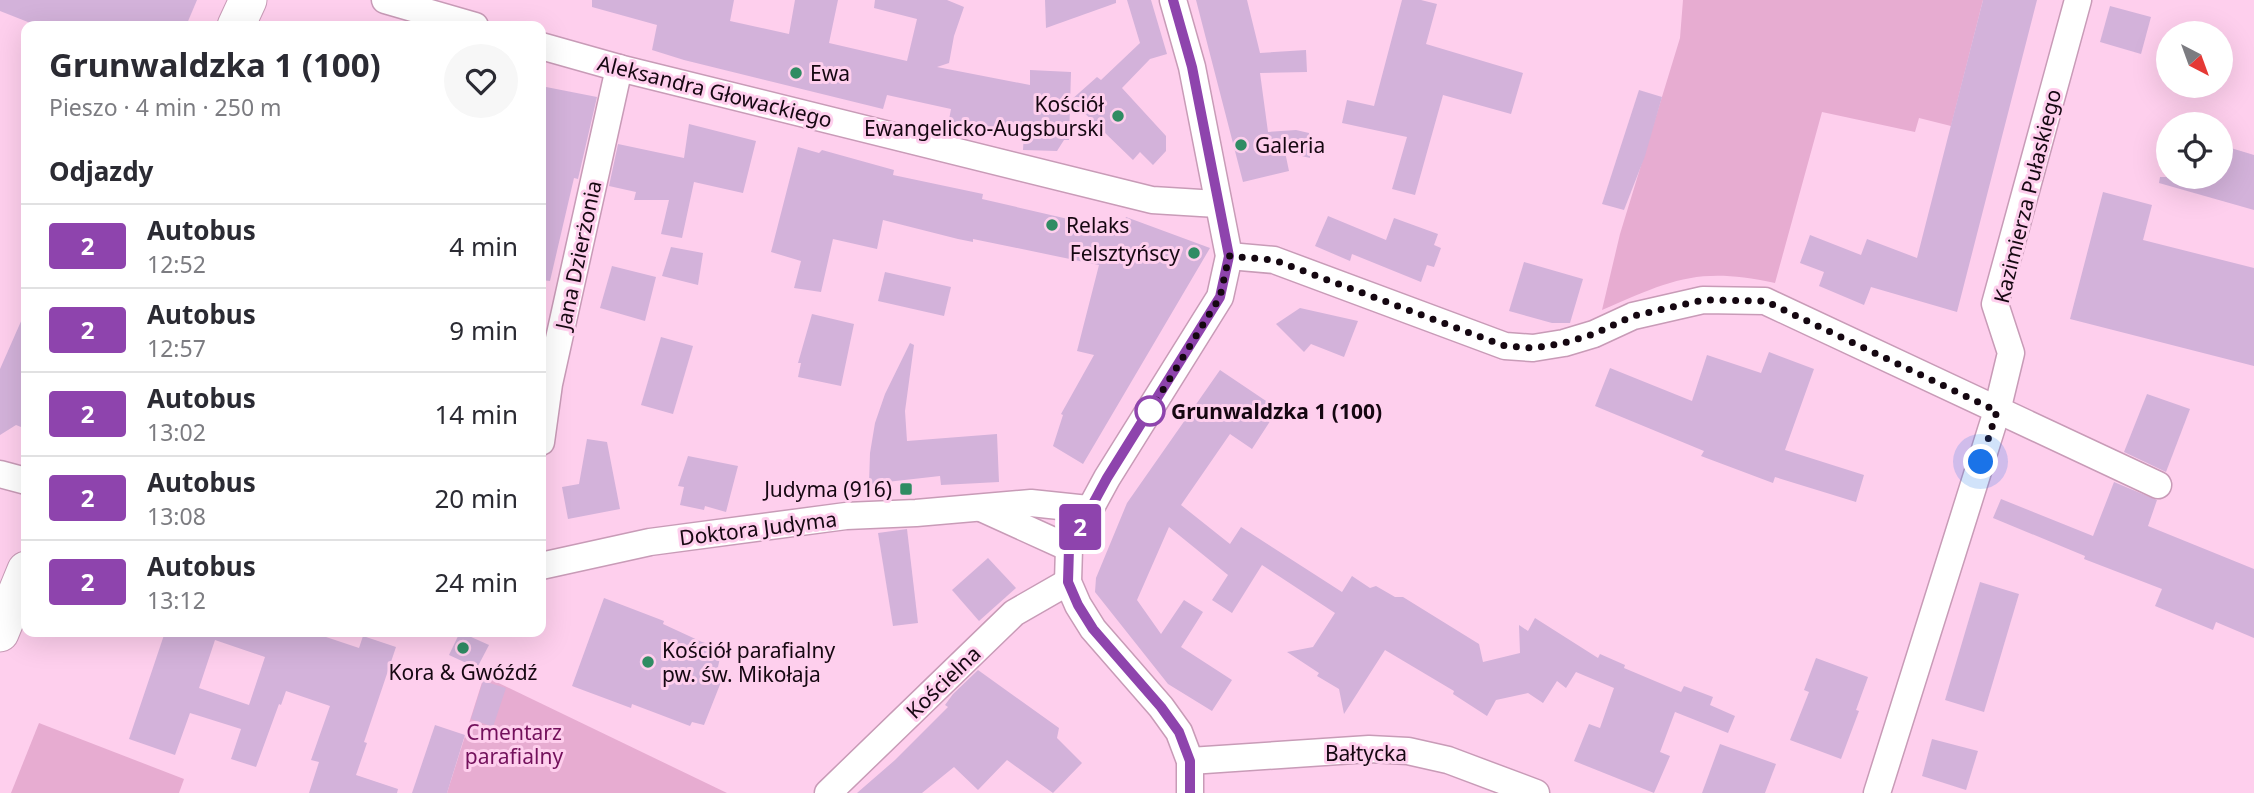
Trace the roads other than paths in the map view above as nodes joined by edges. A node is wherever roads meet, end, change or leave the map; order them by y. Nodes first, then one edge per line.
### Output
1 (248, 0) edge
2 (385, 0) edge
3 (1173, 0) edge
4 (2078, 0) edge
5 (238, 21) edge
6 (458, 21) edge
7 (546, 47) edge
8 (619, 68) junction
9 (1217, 204) junction
10 (1229, 256) junction
11 (546, 406) edge
12 (1997, 411) junction
13 (0, 474) edge
14 (21, 480) edge
15 (2158, 485) dead end
16 (977, 506) junction
17 (1088, 509) junction
18 (1069, 548) junction
19 (546, 565) edge
20 (21, 582) edge
21 (1068, 582) junction
22 (0, 634) edge
23 (1190, 761) junction
24 (828, 793) edge
25 (1190, 793) edge
26 (1536, 793) edge
27 (1877, 793) edge

1 - 5 main road
2 - 6 street
3 - 9 street
4 - 12 street, Kazimierza Pułaskiego
7 - 8 street, Aleksandra Głowackiego
8 - 9 street, Aleksandra Głowackiego
8 - 11 street, Jana Dzierżonia
9 - 10 street
10 - 12 street
10 - 17 street
12 - 15 street
12 - 27 street, Kazimierza Pułaskiego
13 - 14 street
16 - 17 street, Doktora Judyma
16 - 18 street
16 - 19 street, Doktora Judyma
17 - 18 street
18 - 21 street
20 - 22 main road
21 - 23 street
21 - 24 street, Kościelna
23 - 25 street
23 - 26 street, Bałtycka

